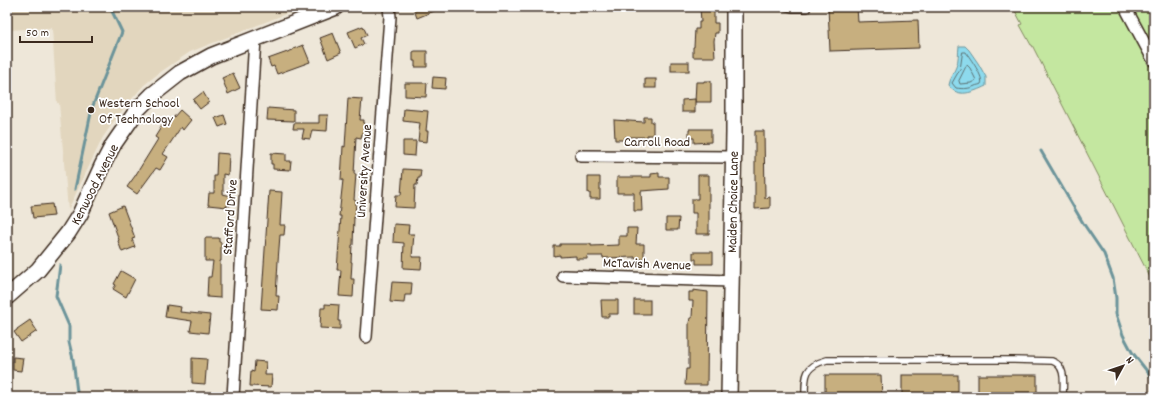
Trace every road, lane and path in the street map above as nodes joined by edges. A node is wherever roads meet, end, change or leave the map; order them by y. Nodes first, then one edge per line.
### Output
1 (336, 7) edge
2 (389, 7) edge
3 (734, 7) edge
4 (785, 7) edge
5 (1125, 7) edge
6 (807, 9) dead end
7 (255, 39) junction
8 (1154, 61) edge
9 (581, 156) dead end
10 (733, 157) junction
11 (563, 276) dead end
12 (731, 281) junction
13 (7, 297) edge
14 (366, 338) dead end
15 (233, 397) edge
16 (729, 397) edge
17 (804, 397) edge
18 (1063, 397) edge

1 - 7 street, Kenwood Avenue
2 - 14 street, University Avenue
3 - 10 street, Maiden Choice Lane
4 - 6 lane
5 - 8 street
7 - 13 street, Kenwood Avenue
7 - 15 street, Stafford Drive
9 - 10 street, Carroll Road
10 - 12 street, Maiden Choice Lane
11 - 12 street, McTavish Avenue
12 - 16 street, Maiden Choice Lane
17 - 18 lane

